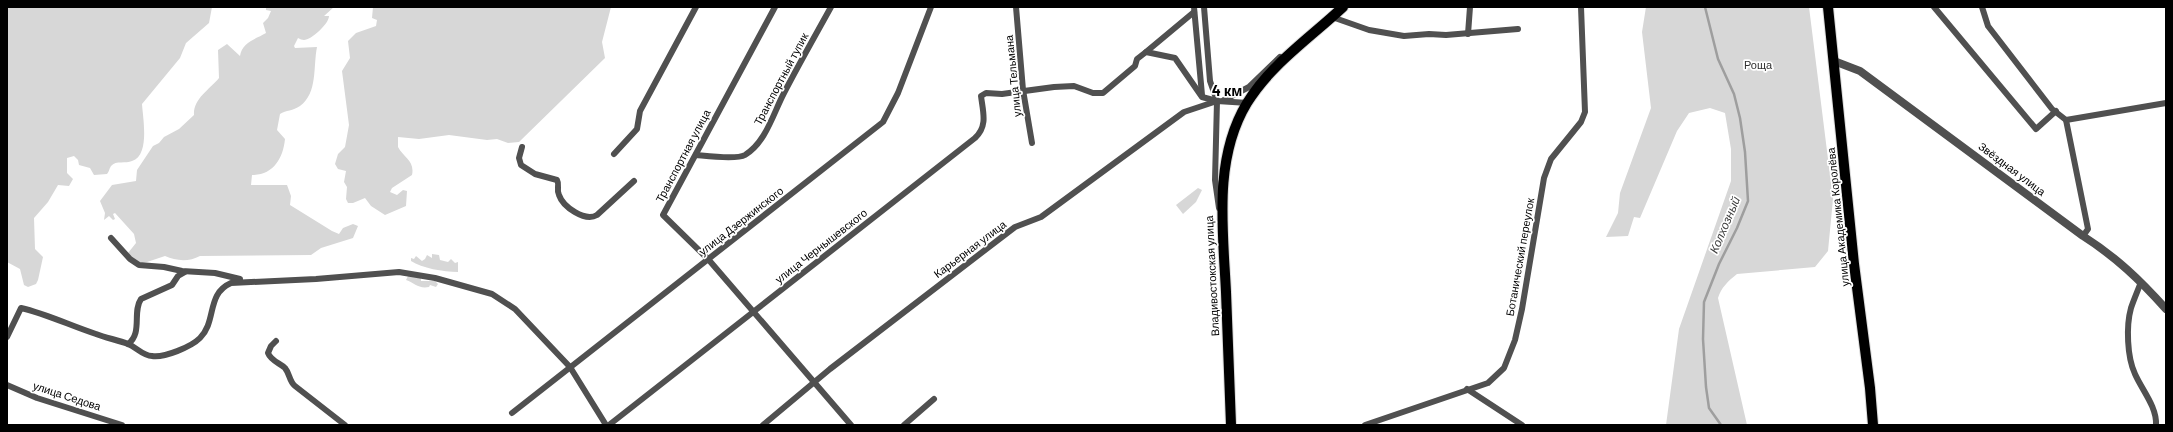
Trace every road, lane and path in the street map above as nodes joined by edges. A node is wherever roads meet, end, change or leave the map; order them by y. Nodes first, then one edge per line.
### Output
1 (696, 7) edge
2 (775, 7) edge
3 (831, 7) edge
4 (931, 7) edge
5 (1016, 7) edge
6 (1204, 7) edge
7 (1343, 7) edge
8 (1470, 7) edge
9 (1581, 7) edge
10 (1828, 7) edge
11 (1934, 7) edge
12 (1982, 7) edge
13 (1194, 9) edge
14 (1332, 17) junction
15 (1518, 29) dead end
16 (1468, 34) junction
17 (1298, 47) junction
18 (1146, 52) junction
19 (1834, 61) junction
20 (1023, 90) junction
21 (1202, 97) junction
22 (1220, 101) junction
23 (1248, 103) junction
24 (2166, 103) edge
25 (2056, 111) junction
26 (2066, 120) junction
27 (1032, 143) dead end
28 (522, 147) dead end
29 (614, 154) dead end
30 (696, 155) junction
31 (634, 181) dead end
32 (1222, 217) junction
33 (2083, 236) junction
34 (111, 238) dead end
35 (708, 259) junction
36 (186, 272) junction
37 (252, 281) junction
38 (2141, 282) junction
39 (2166, 309) edge
40 (753, 312) junction
41 (7, 337) edge
42 (276, 341) dead end
43 (128, 344) junction
44 (570, 368) junction
45 (814, 382) junction
46 (7, 385) edge
47 (1468, 389) junction
48 (934, 400) dead end
49 (512, 413) dead end
50 (122, 425) edge
51 (345, 425) edge
52 (606, 425) edge
53 (609, 425) edge
54 (763, 425) edge
55 (851, 425) edge
56 (904, 425) edge
57 (1231, 425) edge
58 (1365, 425) edge
59 (1522, 425) edge
60 (1873, 425) edge
61 (2156, 425) edge

1 - 29 street
2 - 30 street, Транспортная улица
3 - 30 street, Транспортный тупик
4 - 35 street, улица Дзержинского
5 - 20 street, улица Тельмана
6 - 22 street, Владивостокская улица
7 - 14 main road
8 - 16 street
9 - 47 street, Ботанический переулок
10 - 19 main road, улица Академика Королёва
11 - 25 street
12 - 25 street
13 - 18 street
13 - 21 street
14 - 16 street
14 - 17 main road
15 - 16 street
17 - 22 street, Карьерная улица
17 - 23 main road
18 - 20 street
18 - 21 street
19 - 33 street, Звёздная улица
19 - 60 main road, улица Академика Королёва
20 - 27 street, улица Тельмана
20 - 40 street, улица Чернышевского
21 - 22 street
22 - 23 street, Карьерная улица
22 - 32 street, Владивостокская улица
22 - 45 street, Карьерная улица
23 - 32 main road
24 - 26 street
25 - 26 street
26 - 33 street
28 - 31 street
30 - 35 street, Транспортная улица
32 - 57 main road, Владивостокская улица
33 - 38 street, Звёздная улица
34 - 36 street
35 - 40 street, Транспортная улица
35 - 44 street, улица Дзержинского
36 - 37 street
36 - 43 street
37 - 43 street
37 - 44 street
38 - 39 street, Звёздная улица
38 - 61 street
40 - 45 street, Транспортная улица
40 - 53 street, улица Чернышевского
41 - 43 street
42 - 51 street
44 - 49 street, улица Дзержинского
44 - 52 street
45 - 54 street, Карьерная улица
45 - 55 street, Транспортная улица
46 - 50 street, улица Седова
47 - 58 street, Ботанический переулок
47 - 59 street
48 - 56 street

